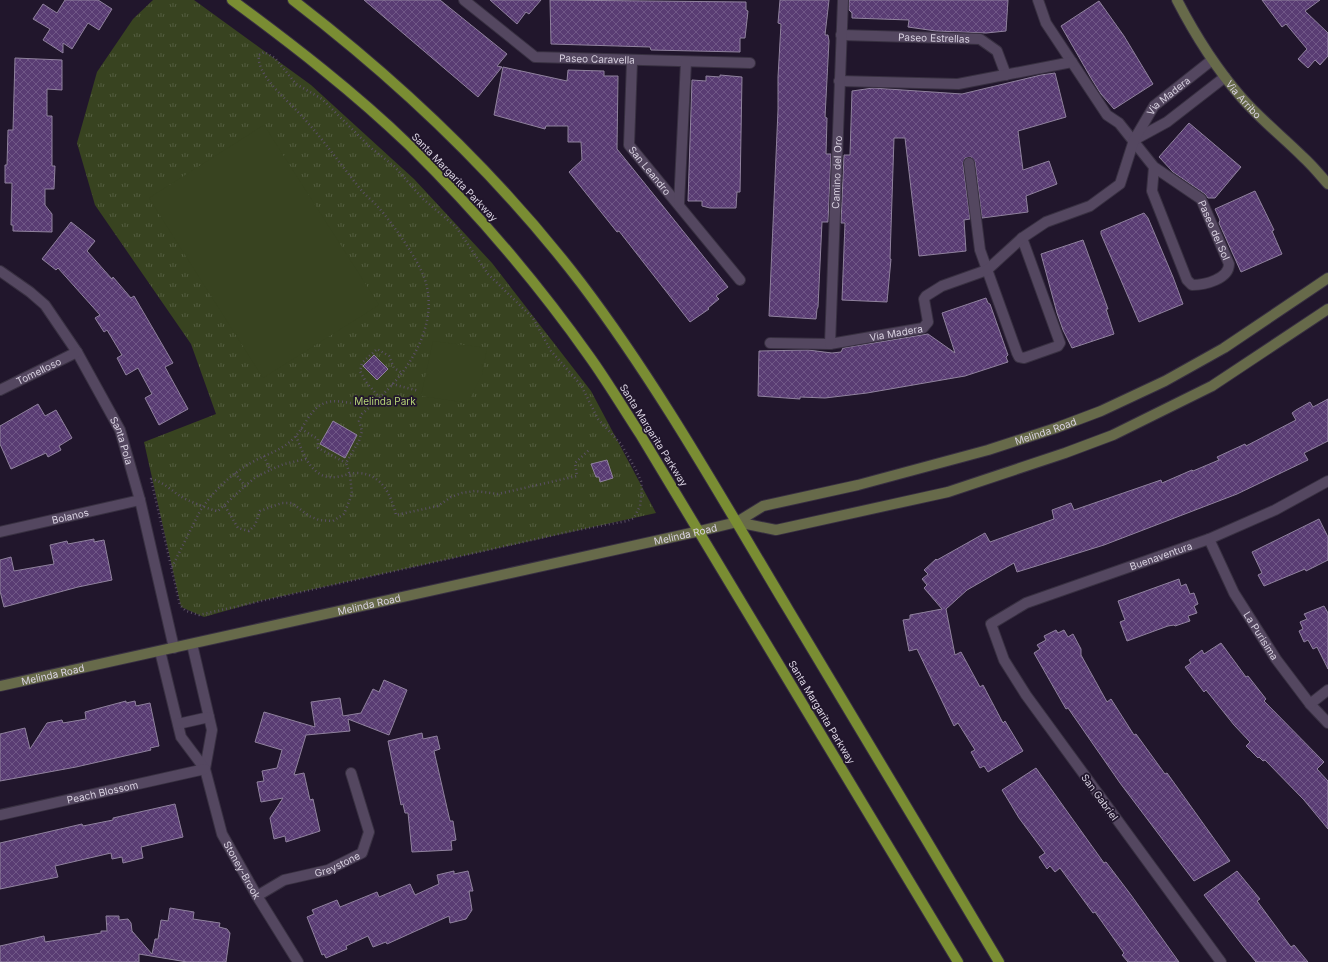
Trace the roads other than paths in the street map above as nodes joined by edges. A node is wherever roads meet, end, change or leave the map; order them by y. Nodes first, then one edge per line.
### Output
1 (232, 0) edge
2 (293, 0) edge
3 (464, 0) edge
4 (843, 0) edge
5 (1038, 0) edge
6 (1177, 0) edge
7 (841, 35) junction
8 (1212, 60) junction
9 (632, 61) junction
10 (686, 62) junction
11 (1072, 62) junction
12 (750, 63) dead end
13 (1006, 75) junction
14 (1225, 77) junction
15 (839, 81) junction
16 (1134, 140) junction
17 (969, 163) dead end
18 (1154, 167) junction
19 (1328, 184) edge
20 (679, 204) junction
21 (1022, 238) junction
22 (987, 270) junction
23 (0, 271) edge
24 (1328, 278) edge
25 (740, 280) dead end
26 (1328, 309) edge
27 (770, 343) dead end
28 (830, 344) junction
29 (77, 352) junction
30 (0, 390) edge
31 (1328, 481) edge
32 (140, 500) junction
33 (737, 522) junction
34 (700, 531) junction
35 (0, 532) edge
36 (1209, 539) junction
37 (991, 624) joint
38 (192, 644) junction
39 (174, 648) junction
40 (160, 651) junction
41 (0, 686) edge
42 (1328, 690) edge
43 (1310, 704) junction
44 (209, 717) junction
45 (1328, 723) edge
46 (178, 724) junction
47 (205, 769) junction
48 (351, 773) dead end
49 (0, 815) edge
50 (257, 896) junction
51 (298, 962) edge
52 (958, 962) edge
53 (999, 962) edge
54 (1221, 962) edge

1 - 34 main road, Santa Margarita Parkway
2 - 33 main road
3 - 9 street, Paseo Caravella
4 - 7 street, Camino del Oro
5 - 11 street, Paseo del Sol
6 - 8 main road, Via Arribo
7 - 13 street, Paseo Estrellas
7 - 15 street, Camino del Oro
8 - 14 main road, Via Arribo
8 - 16 street, Via Madera
9 - 10 street, Paseo Caravella
9 - 20 street, San Leandro
10 - 12 street, Paseo Caravella
10 - 20 street, San Leandro
11 - 13 street
11 - 16 street, Paseo del Sol
13 - 15 street
14 - 16 street, Via Madera
14 - 19 main road, Via Arribo
15 - 28 street, Camino del Oro
16 - 18 street, Paseo del Sol
16 - 21 street, Via Madera
17 - 22 street
18 - 18 street, Paseo del Sol
20 - 25 street, San Leandro
21 - 22 street, Via Madera
21 - 22 street
22 - 28 street, Via Madera
23 - 29 street, Santa Pola
24 - 33 main road, Melinda Road
26 - 33 main road, Melinda Road
27 - 28 street, Via Madera
29 - 30 street, Tomelloso
29 - 32 street, Santa Pola
31 - 36 street, Buenaventura
32 - 35 street, Bolanos
32 - 39 street, Santa Pola
33 - 34 main road, Melinda Road
33 - 53 main road
34 - 38 main road, Melinda Road
34 - 52 main road, Santa Margarita Parkway
36 - 37 street, Buenaventura
36 - 43 street, La Purisima
37 - 54 street, San Gabriel
38 - 39 main road, Melinda Road
38 - 44 street, Stoney-Brook
39 - 40 main road, Melinda Road
40 - 41 main road, Melinda Road
40 - 46 street, Stoney-Brook
42 - 43 street
43 - 45 street, La Purisima
44 - 46 street
44 - 47 street, Stoney-Brook
46 - 47 street, Stoney-Brook
47 - 49 street, Peach Blossom
47 - 50 street, Stoney-Brook
48 - 50 street, Greystone
50 - 51 street, Stoney-Brook

